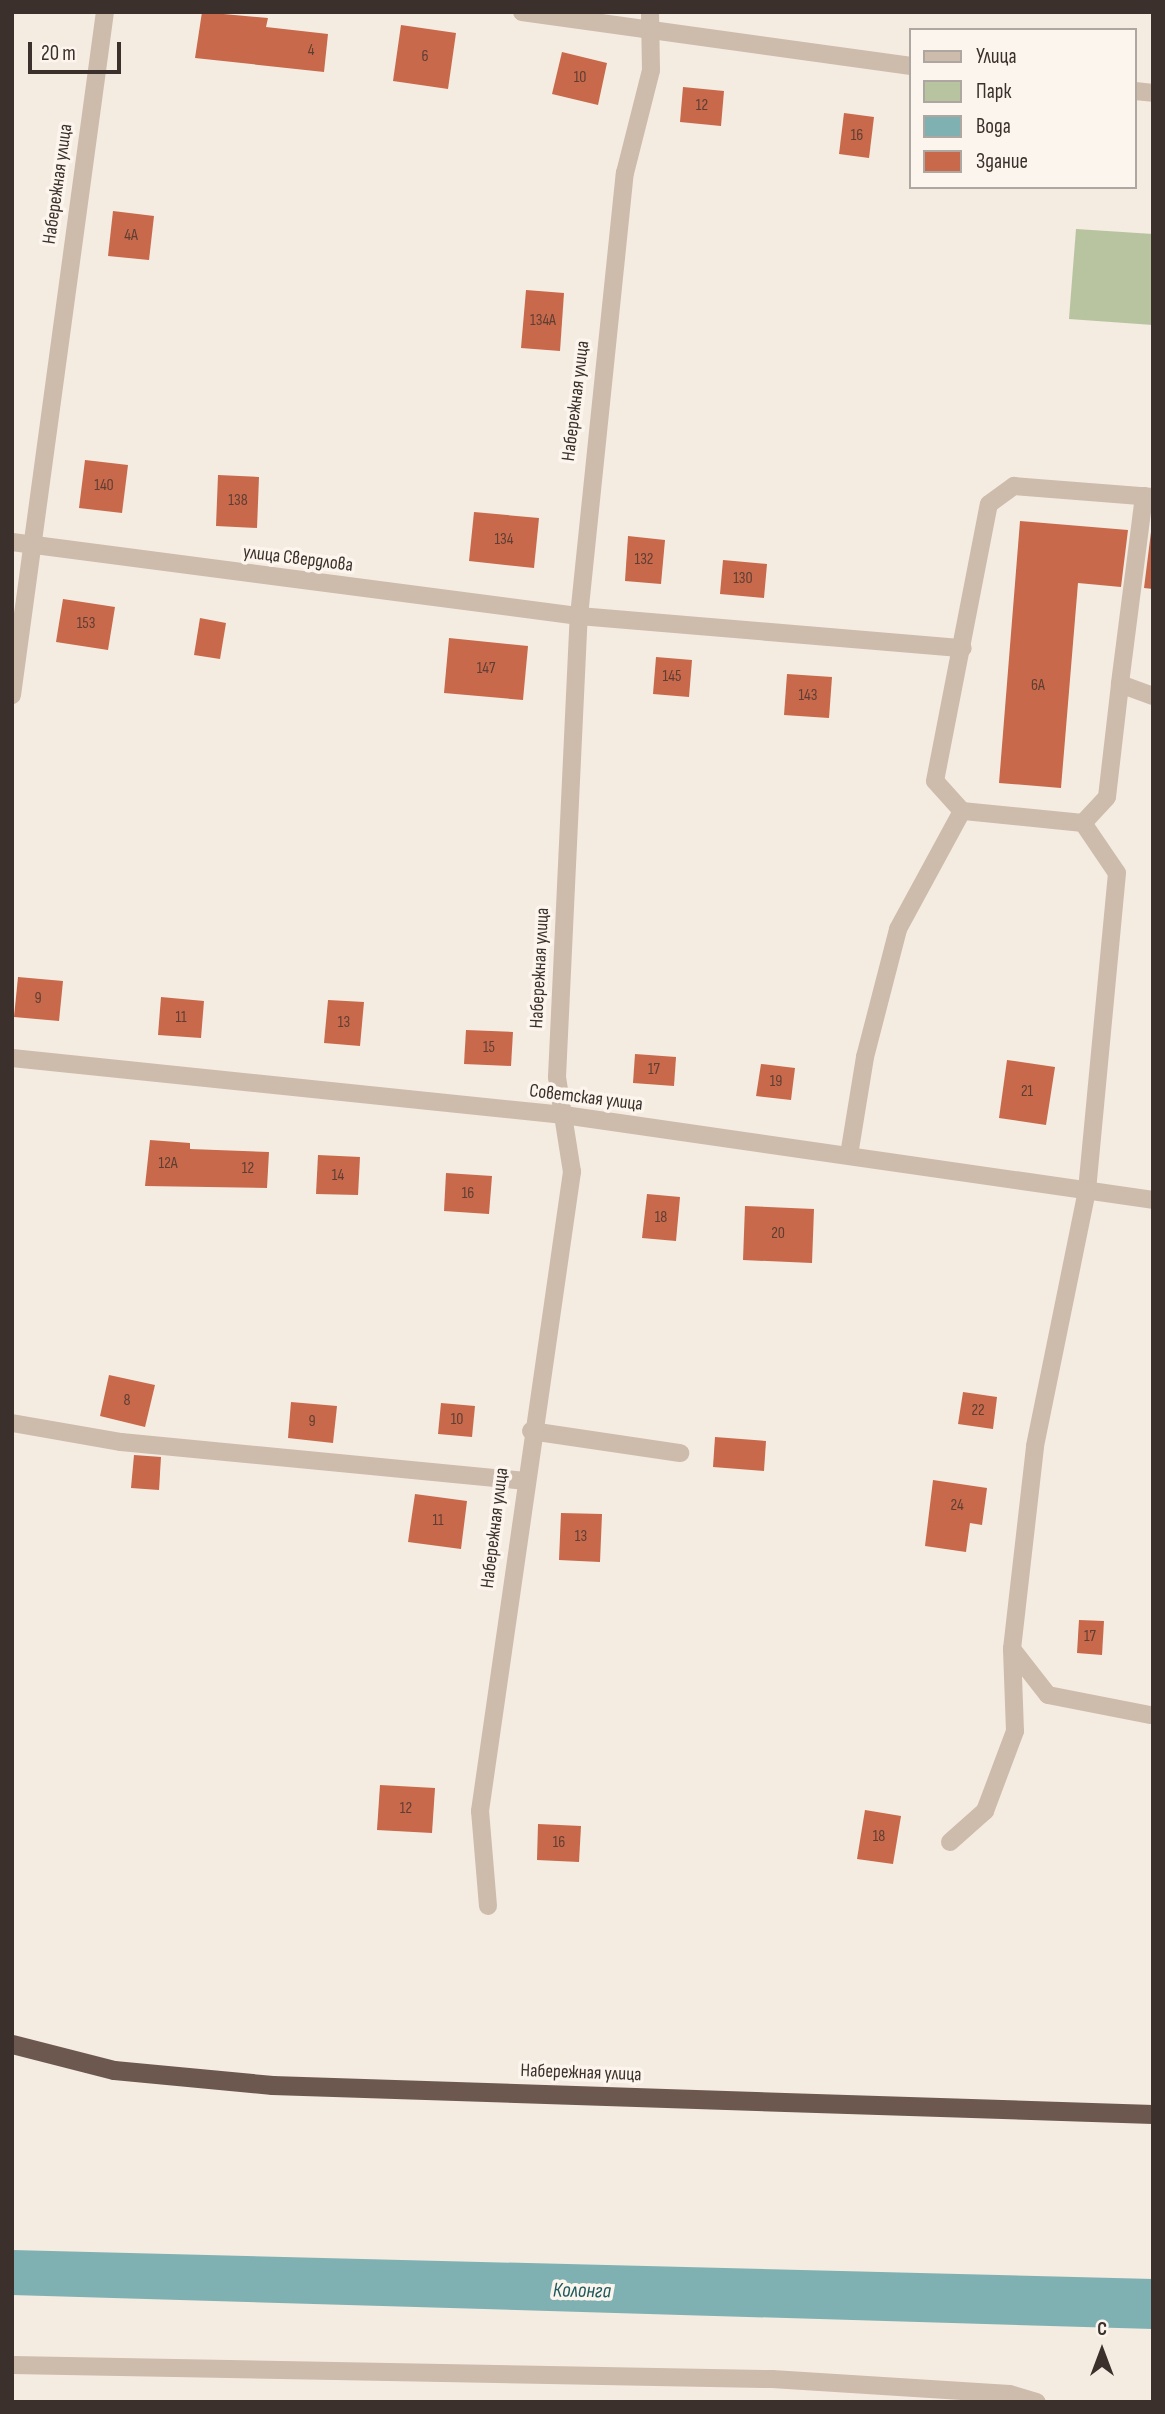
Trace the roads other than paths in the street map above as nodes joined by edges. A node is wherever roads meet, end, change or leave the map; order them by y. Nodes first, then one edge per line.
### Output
1 (105, 12) edge
2 (522, 12) edge
3 (650, 21) edge
4 (909, 66) edge
5 (1148, 497) edge
6 (12, 542) edge
7 (32, 545) junction
8 (579, 616) junction
9 (963, 648) junction
10 (1120, 684) junction
11 (12, 695) edge
12 (1153, 696) edge
13 (962, 811) junction
14 (1083, 823) junction
15 (12, 1058) edge
16 (564, 1115) junction
17 (849, 1155) junction
18 (1087, 1191) junction
19 (1153, 1199) edge
20 (12, 1423) edge
21 (531, 1431) junction
22 (680, 1453) dead end
23 (523, 1482) junction
24 (1012, 1649) junction
25 (1150, 1715) dead end
26 (950, 1842) dead end
27 (488, 1906) dead end
28 (12, 2044) edge
29 (1153, 2114) edge
30 (12, 2365) edge
31 (1037, 2402) edge

1 - 7 street, Набережная улица
2 - 3 street
3 - 4 street
3 - 8 street, Набережная улица
5 - 9 street
5 - 10 street
6 - 7 street, улица Свердлова
7 - 8 street, улица Свердлова
7 - 11 street, Набережная улица
8 - 9 street, улица Свердлова
8 - 16 street, Набережная улица
9 - 13 street
10 - 12 street
10 - 14 street
13 - 14 street
13 - 17 street
14 - 18 street
15 - 16 street, Советская улица
16 - 17 street, Советская улица
16 - 21 street, Набережная улица
17 - 18 street, Советская улица
18 - 19 street, Советская улица
18 - 24 street
20 - 23 street
21 - 22 street
21 - 23 street, Набережная улица
23 - 27 street, Набережная улица
24 - 25 street
24 - 26 street
28 - 29 highway, Набережная улица
30 - 31 street

